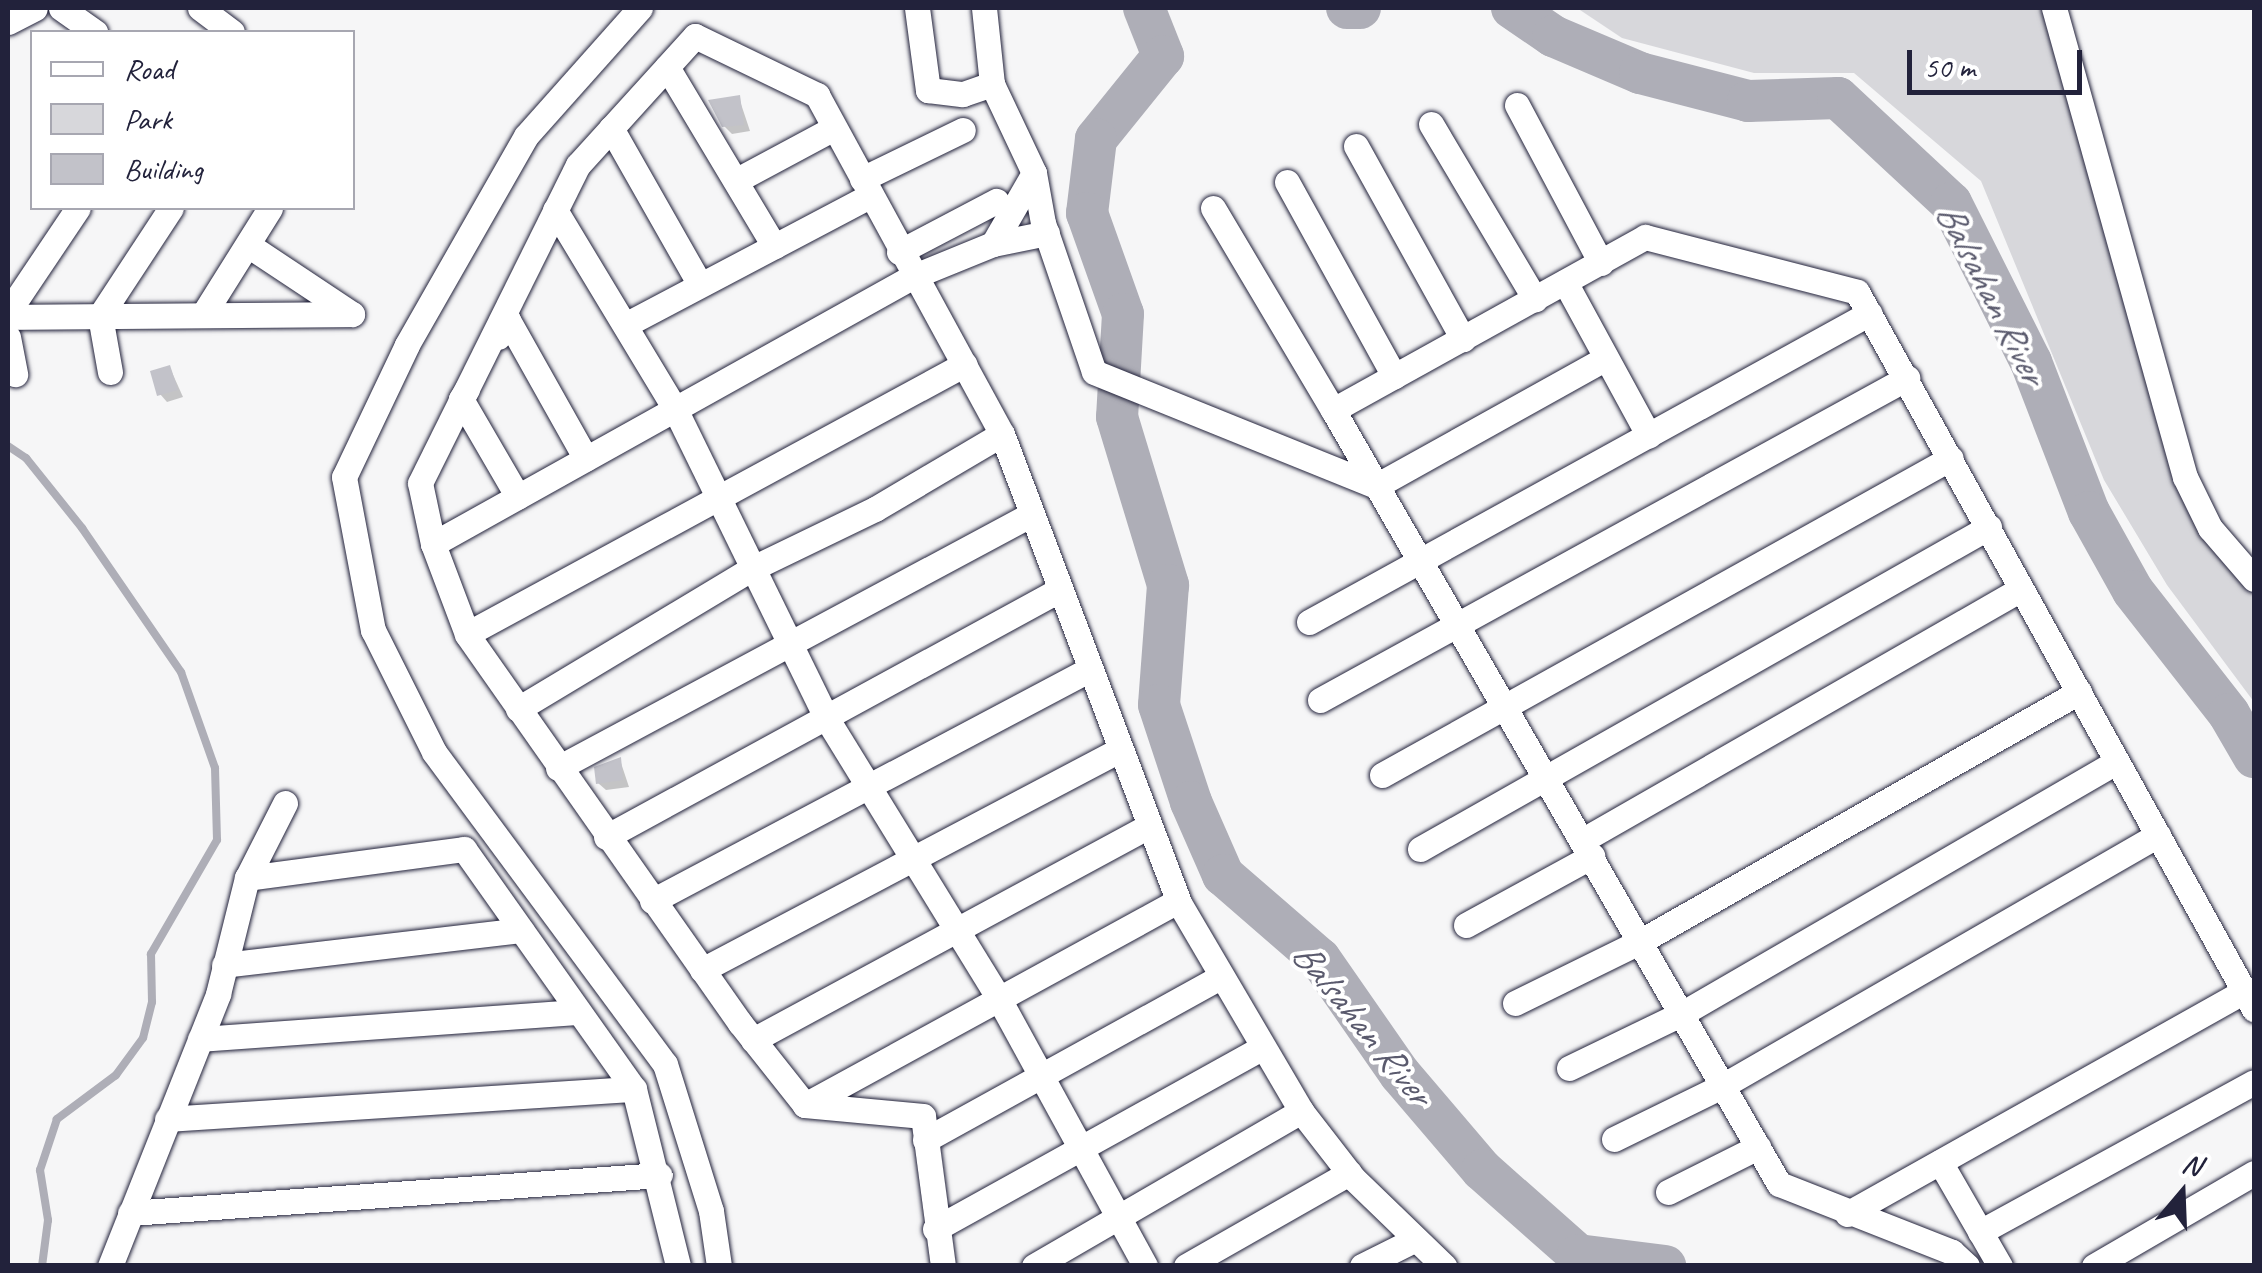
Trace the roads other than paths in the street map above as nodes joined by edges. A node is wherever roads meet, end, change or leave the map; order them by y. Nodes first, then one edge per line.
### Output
1 (35, 8) edge
2 (61, 8) edge
3 (200, 8) edge
4 (640, 8) edge
5 (917, 8) edge
6 (984, 8) edge
7 (2054, 8) edge
8 (8, 22) edge
9 (92, 30) edge
10 (229, 30) edge
11 (667, 68) junction
12 (992, 84) junction
13 (1517, 105) dead end
14 (1432, 124) dead end
15 (611, 128) junction
16 (834, 128) junction
17 (964, 130) dead end
18 (1356, 146) dead end
19 (1034, 173) junction
20 (737, 180) junction
21 (1287, 182) dead end
22 (866, 187) junction
23 (996, 201) dead end
24 (1214, 208) dead end
25 (77, 210) edge
26 (170, 210) edge
27 (269, 210) edge
28 (555, 210) junction
29 (1046, 233) junction
30 (993, 244) junction
31 (248, 245) junction
32 (774, 246) junction
33 (899, 252) junction
34 (1600, 263) junction
35 (912, 277) junction
36 (699, 282) junction
37 (1565, 282) junction
38 (1535, 299) junction
39 (1870, 313) junction
40 (8, 314) edge
41 (203, 315) junction
42 (100, 316) junction
43 (624, 325) junction
44 (8, 336) edge
45 (1463, 339) junction
46 (1606, 358) junction
47 (965, 364) junction
48 (110, 372) dead end
49 (14, 374) dead end
50 (1394, 376) junction
51 (1907, 378) junction
52 (461, 399) junction
53 (676, 409) junction
54 (1333, 410) junction
55 (1002, 434) junction
56 (1648, 436) junction
57 (1951, 458) junction
58 (586, 459) junction
59 (1376, 486) junction
60 (518, 497) junction
61 (719, 498) junction
62 (1030, 515) junction
63 (1989, 528) junction
64 (433, 544) junction
65 (1421, 562) junction
66 (753, 568) junction
67 (2254, 579) edge
68 (2021, 589) junction
69 (1059, 590) junction
70 (1308, 622) dead end
71 (1457, 627) junction
72 (466, 634) junction
73 (790, 644) junction
74 (1089, 670) junction
75 (2078, 692) junction
76 (1320, 700) dead end
77 (1504, 704) junction
78 (518, 709) junction
79 (827, 719) junction
80 (1120, 750) junction
81 (2114, 764) junction
82 (558, 768) junction
83 (1382, 775) dead end
84 (1547, 778) junction
85 (870, 788) junction
86 (285, 803) dead end
87 (1149, 826) junction
88 (2158, 835) junction
89 (606, 837) junction
90 (1588, 848) junction
91 (1420, 849) dead end
92 (915, 862) junction
93 (247, 878) junction
94 (652, 901) junction
95 (1178, 901) junction
96 (1466, 925) dead end
97 (522, 930) junction
98 (958, 932) junction
99 (1641, 941) junction
100 (224, 965) junction
101 (702, 970) junction
102 (1220, 977) junction
103 (999, 999) junction
104 (2249, 1000) edge
105 (1515, 1003) dead end
106 (578, 1012) junction
107 (1683, 1013) junction
108 (200, 1039) junction
109 (752, 1040) junction
110 (1261, 1048) junction
111 (1569, 1068) dead end
112 (1043, 1074) junction
113 (2254, 1082) edge
114 (1724, 1085) junction
115 (634, 1089) junction
116 (805, 1105) junction
117 (1302, 1111) junction
118 (167, 1119) junction
119 (1614, 1139) dead end
120 (925, 1140) junction
121 (1758, 1147) junction
122 (1084, 1148) junction
123 (1940, 1162) junction
124 (1349, 1172) junction
125 (2254, 1173) edge
126 (660, 1175) junction
127 (1668, 1192) dead end
128 (130, 1212) junction
129 (1847, 1214) junction
130 (1121, 1217) junction
131 (935, 1229) junction
132 (1980, 1232) junction
133 (1416, 1238) junction
134 (678, 1265) edge
135 (110, 1266) edge
136 (665, 1266) edge
137 (719, 1266) edge
138 (944, 1266) edge
139 (1034, 1266) edge
140 (1145, 1266) edge
141 (1186, 1266) edge
142 (1362, 1266) edge
143 (1444, 1266) edge
144 (1967, 1266) edge
145 (2000, 1266) edge
146 (2094, 1266) edge

1 - 8 street
2 - 9 street
3 - 10 street
4 - 137 street
5 - 12 street
6 - 12 street
7 - 67 street
11 - 15 street
11 - 16 street
11 - 20 street
12 - 19 street
13 - 34 street
14 - 38 street
15 - 28 street
15 - 36 street
16 - 20 street
16 - 22 street
17 - 22 street
18 - 45 street
19 - 29 street
19 - 30 street
20 - 32 street
21 - 50 street
22 - 32 street
22 - 33 street
23 - 33 street
24 - 54 street
25 - 40 street
26 - 42 street
27 - 31 street
28 - 43 street
28 - 52 street
29 - 30 street
29 - 59 street
30 - 35 street
31 - 41 street
31 - 41 street
32 - 36 street
33 - 35 street
34 - 37 street
34 - 39 street
35 - 47 street
35 - 53 street
36 - 43 street
37 - 38 street
37 - 46 street
38 - 45 street
39 - 51 street
39 - 56 street
40 - 42 street
41 - 42 street
42 - 48 street
43 - 53 street
44 - 49 street
45 - 50 street
46 - 56 street
46 - 59 street
47 - 55 street
47 - 61 street
50 - 54 street
51 - 57 street
51 - 71 street
52 - 58 street
52 - 60 street
52 - 64 street
53 - 58 street
53 - 61 street
54 - 59 street
55 - 62 street
55 - 66 street
56 - 65 street
57 - 63 street
57 - 77 street
58 - 60 street
59 - 65 street
60 - 64 street
61 - 66 street
61 - 72 street
62 - 69 street
62 - 73 street
63 - 68 street
63 - 84 street
64 - 72 street
65 - 70 street
65 - 71 street
66 - 73 street
66 - 78 street
68 - 75 street
68 - 90 street
69 - 74 street
69 - 79 street
71 - 76 street
71 - 77 street
72 - 78 street
73 - 79 street
73 - 82 street
74 - 80 street
74 - 85 street
75 - 81 street
75 - 99 street
77 - 83 street
77 - 84 street
78 - 82 street
79 - 85 street
79 - 89 street
80 - 87 street
80 - 92 street
81 - 88 street
81 - 107 street
82 - 89 street
84 - 90 street
84 - 91 street
85 - 92 street
85 - 94 street
86 - 93 street
87 - 95 street
87 - 98 street
88 - 104 street
88 - 114 street
89 - 94 street
90 - 96 street
90 - 99 street
92 - 98 street
92 - 101 street
93 - 97 street
93 - 100 street
94 - 101 street
95 - 102 street
95 - 103 street
97 - 100 street
97 - 106 street
98 - 103 street
98 - 109 street
99 - 105 street
99 - 107 street
100 - 108 street
101 - 109 street
102 - 110 street
102 - 112 street
103 - 112 street
103 - 116 street
104 - 123 street
106 - 108 street
106 - 115 street
107 - 111 street
107 - 114 street
108 - 118 street
109 - 116 street
110 - 117 street
110 - 122 street
112 - 120 street
112 - 122 street
113 - 132 street
114 - 119 street
114 - 121 street
115 - 118 street
115 - 126 street
116 - 120 street
117 - 124 street
117 - 130 street
118 - 128 street
120 - 131 street
121 - 127 street
121 - 129 street
122 - 130 street
122 - 131 street
123 - 129 street
123 - 132 street
124 - 133 street
124 - 141 street
125 - 146 street
126 - 128 street
126 - 134 street
128 - 135 street
129 - 144 street
130 - 139 street
130 - 140 street
131 - 138 street
132 - 145 street
133 - 142 street
133 - 143 street
134 - 136 street

